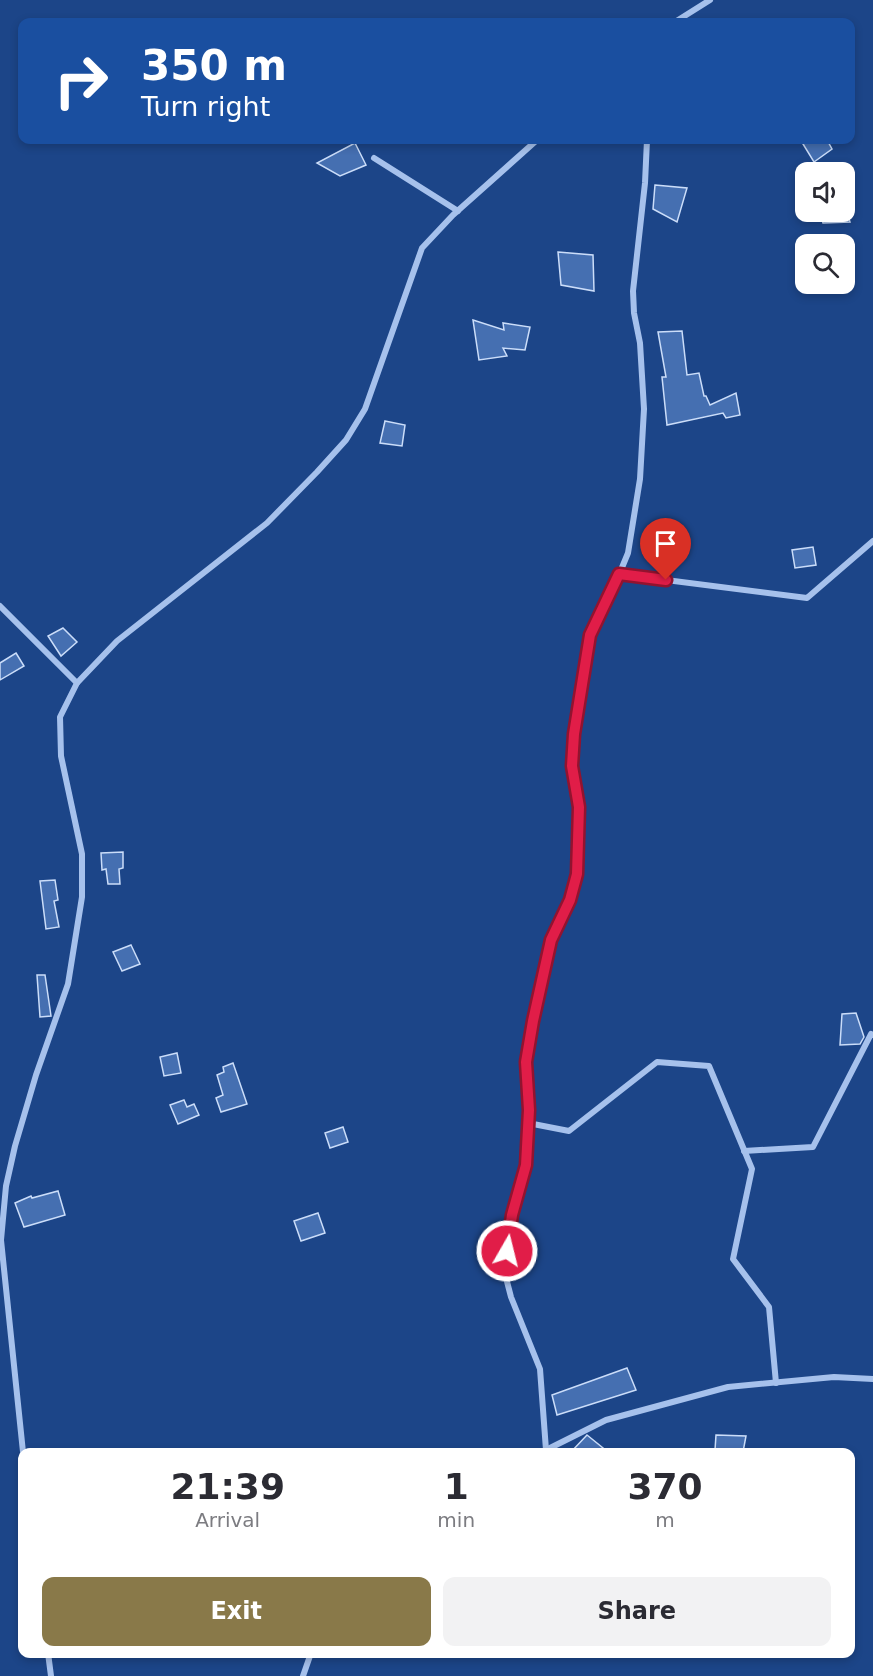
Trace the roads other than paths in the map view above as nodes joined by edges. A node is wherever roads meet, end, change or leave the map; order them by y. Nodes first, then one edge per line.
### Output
1 (711, 0) edge
2 (682, 18) edge
3 (533, 144) edge
4 (647, 144) edge
5 (374, 158) dead end
6 (458, 211) junction
7 (873, 541) edge
8 (619, 574) junction
9 (0, 606) edge
10 (77, 683) junction
11 (873, 1035) edge
12 (528, 1123) junction
13 (744, 1151) junction
14 (873, 1379) edge
15 (776, 1383) junction
16 (23, 1448) edge
17 (544, 1448) edge
18 (550, 1448) edge
19 (49, 1658) edge
20 (309, 1658) edge
21 (51, 1676) edge
22 (303, 1676) edge

1 - 2 street
3 - 6 street
4 - 8 street
5 - 6 street
6 - 10 street
7 - 8 street
8 - 12 street
9 - 10 street
10 - 16 street
11 - 13 street
12 - 13 street
12 - 17 street
13 - 15 street
14 - 15 street
15 - 18 street
19 - 21 street
20 - 22 street

